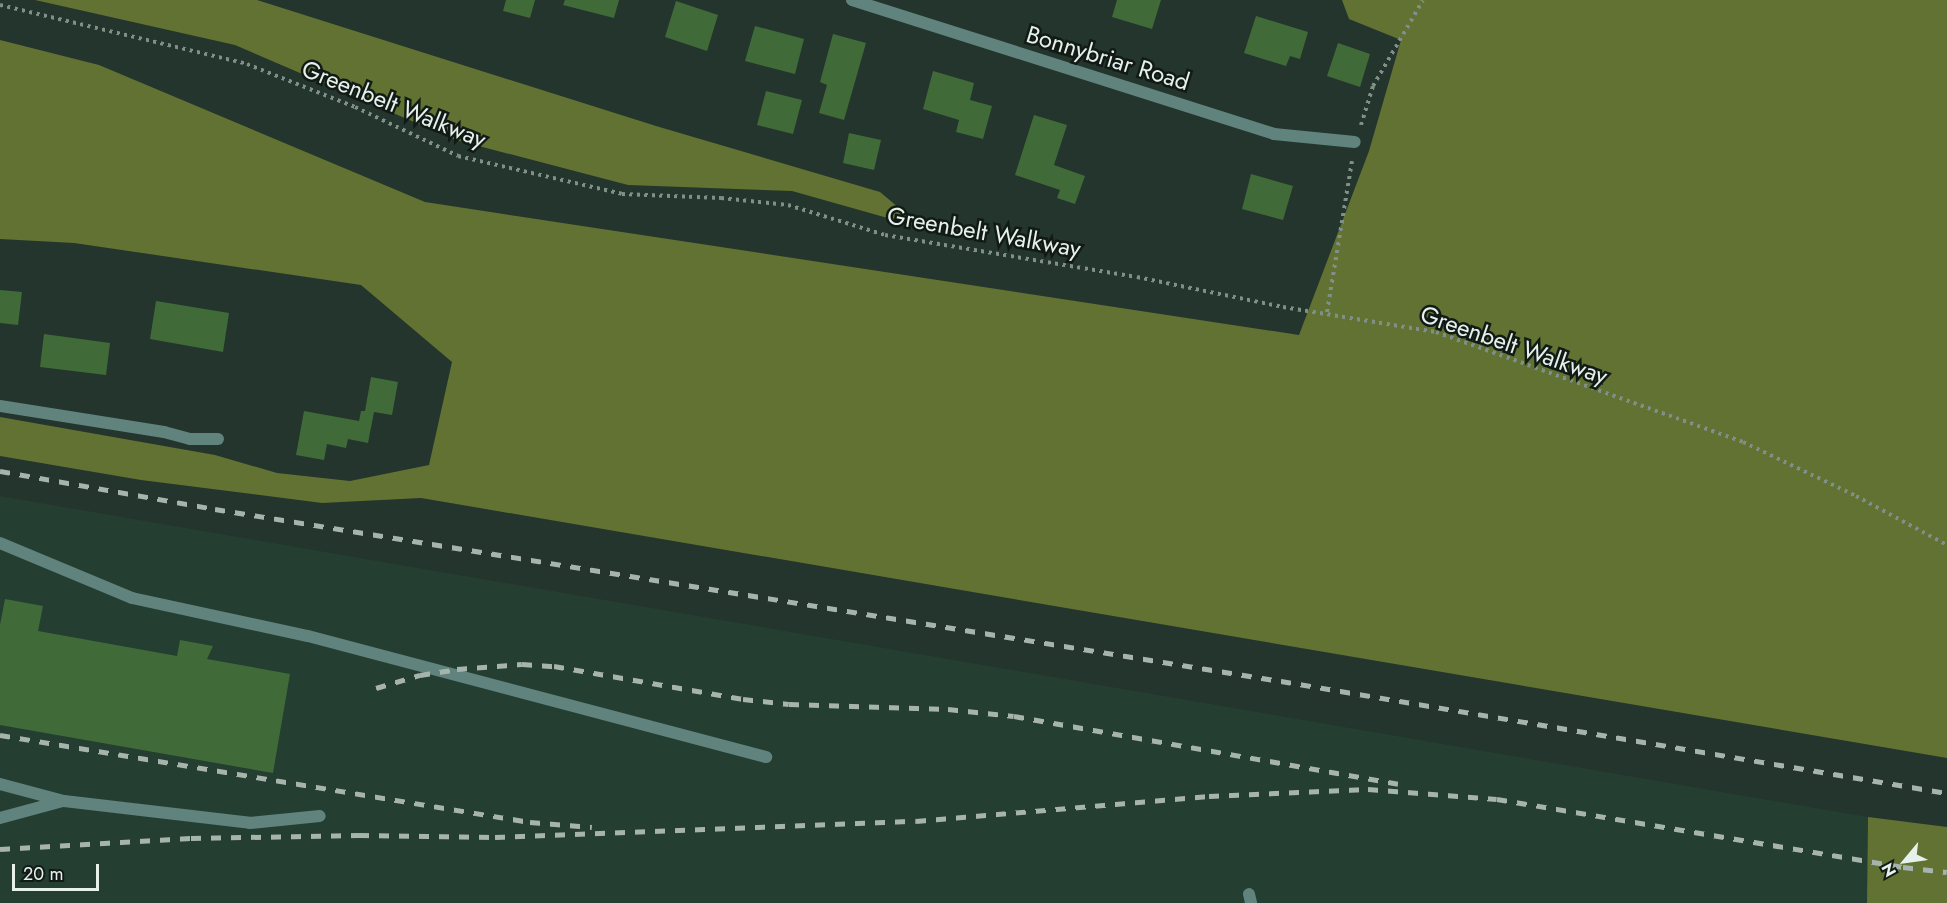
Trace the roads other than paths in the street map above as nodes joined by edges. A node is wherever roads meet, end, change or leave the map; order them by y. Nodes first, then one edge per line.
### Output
1 (852, 0) edge
2 (1355, 142) dead end
3 (0, 406) edge
4 (218, 439) dead end
5 (0, 543) edge
6 (766, 757) dead end
7 (0, 784) edge
8 (64, 801) junction
9 (320, 816) dead end
10 (0, 818) edge

1 - 2 street, Bonnybriar Road
3 - 4 street
5 - 6 street
7 - 8 street
8 - 9 street
8 - 10 street

